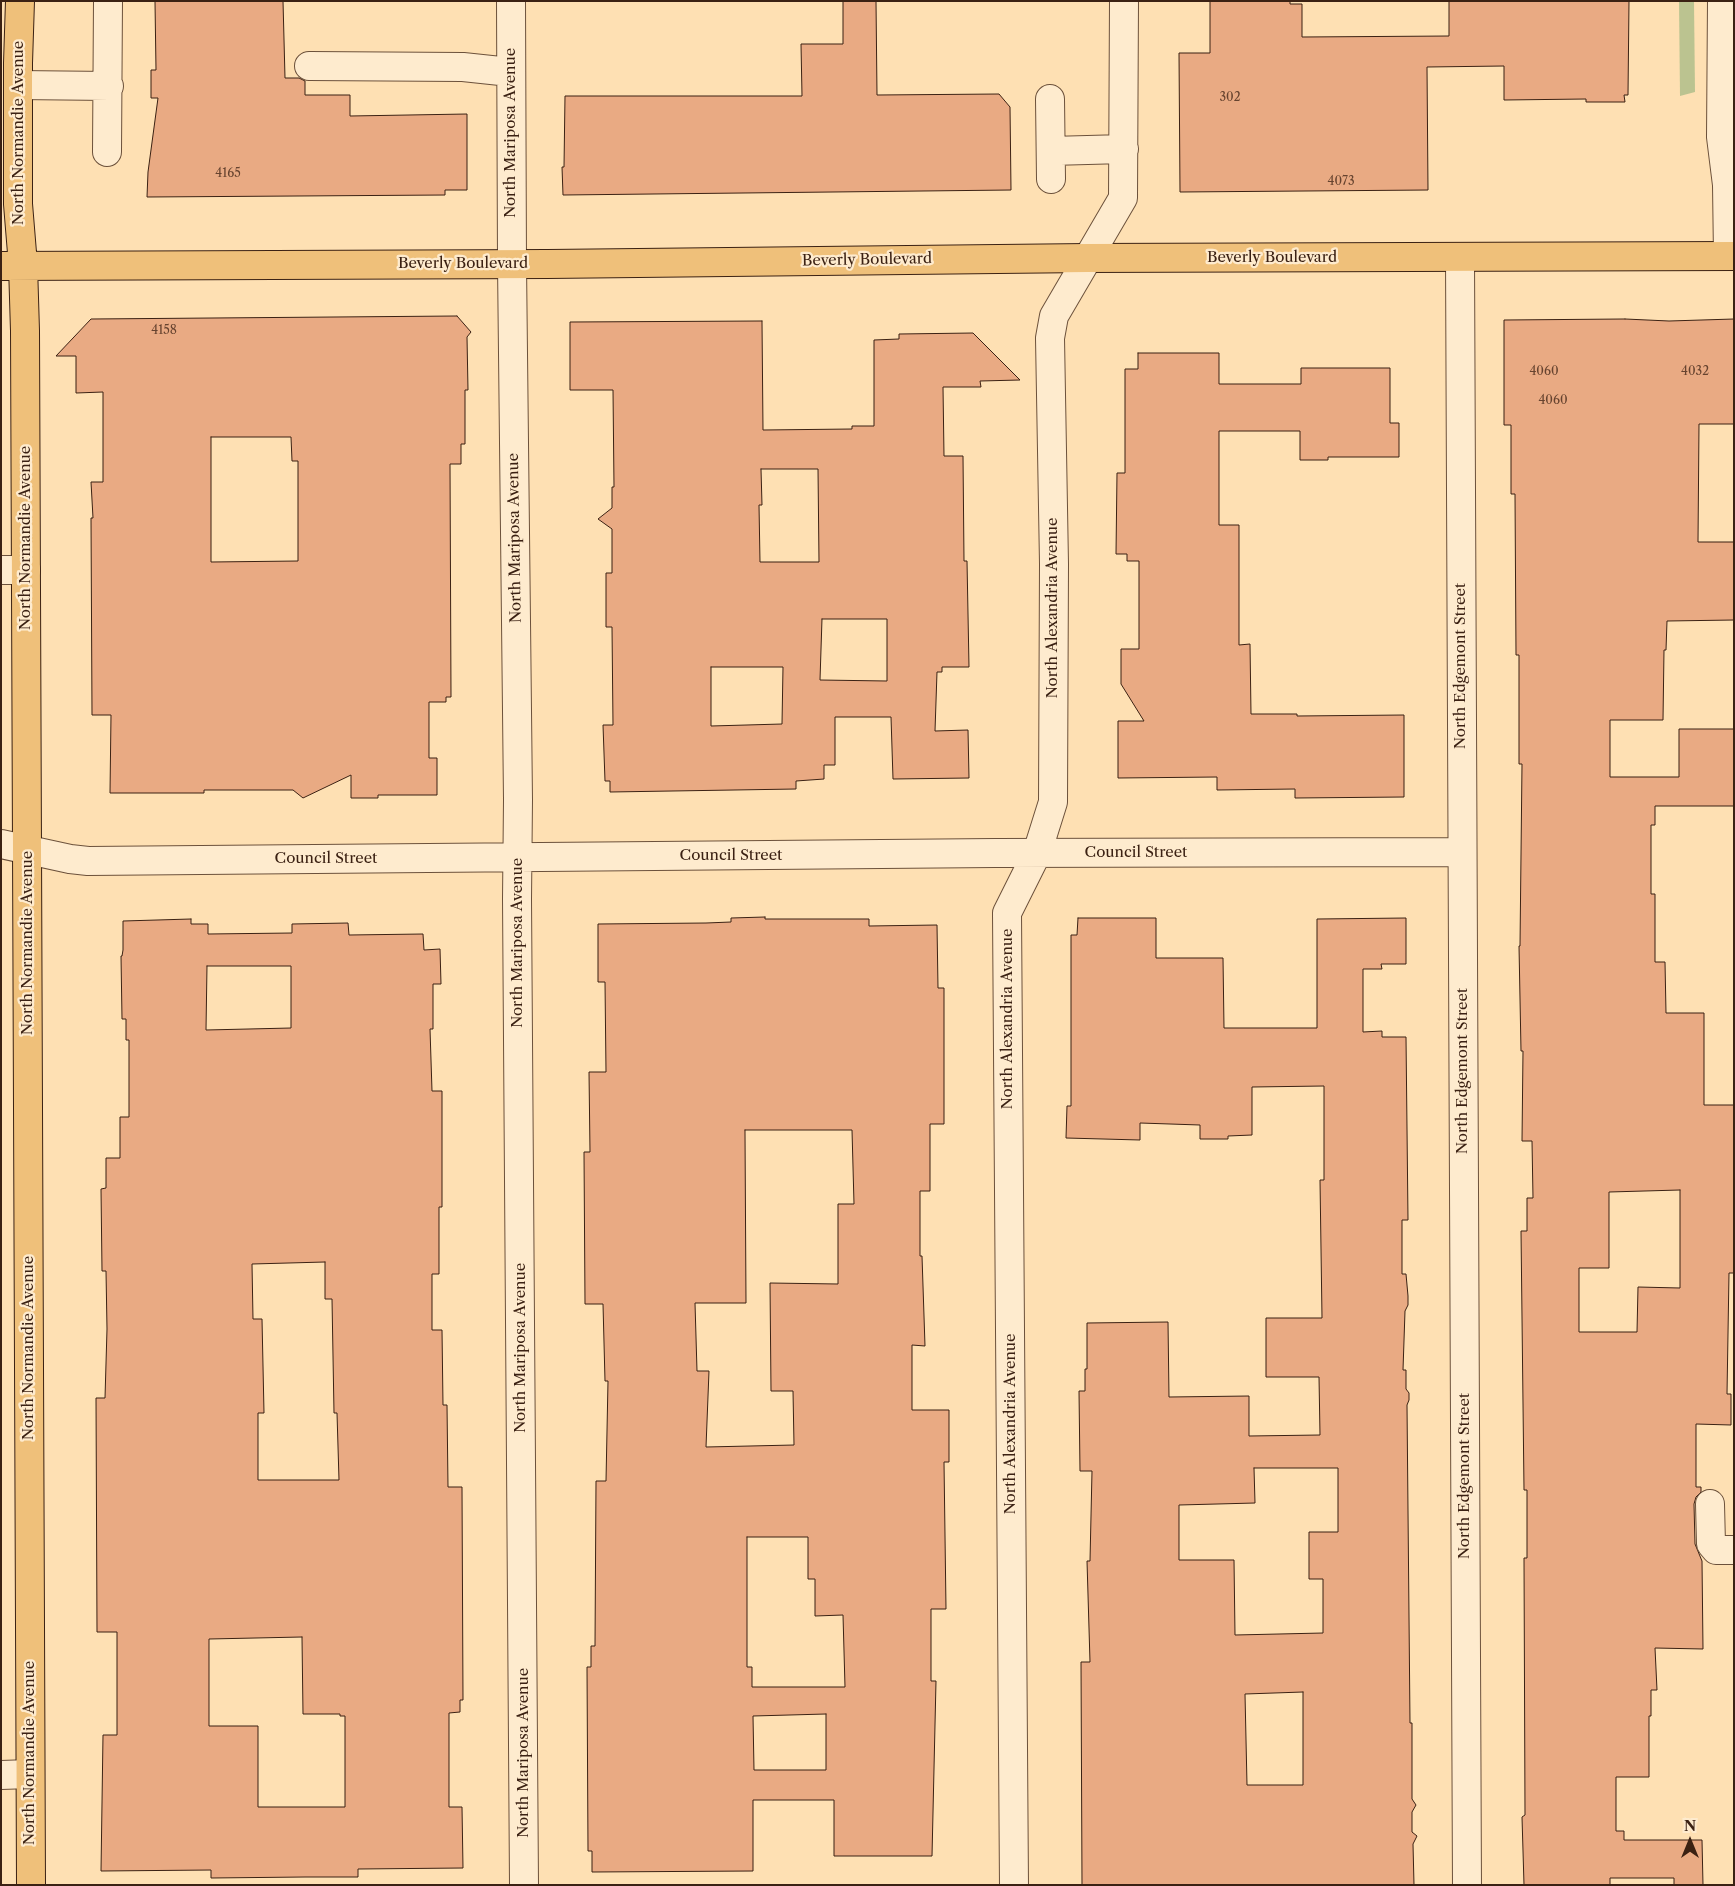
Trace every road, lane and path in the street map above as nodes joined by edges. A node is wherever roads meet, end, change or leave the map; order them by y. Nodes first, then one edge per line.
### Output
1 (20, 1) edge
2 (108, 1) edge
3 (511, 1) edge
4 (1124, 1) edge
5 (1722, 1) edge
6 (309, 66) dead end
7 (510, 72) junction
8 (18, 85) junction
9 (109, 86) junction
10 (1050, 100) dead end
11 (10, 123) edge
12 (1124, 149) junction
13 (1051, 151) junction
14 (107, 152) dead end
15 (1051, 179) dead end
16 (1731, 256) edge
17 (1460, 257) junction
18 (1088, 258) junction
19 (512, 264) junction
20 (12, 265) edge
21 (13, 570) edge
22 (1, 844) edge
23 (28, 850) junction
24 (1462, 852) junction
25 (1037, 853) junction
26 (517, 858) junction
27 (1710, 1504) dead end
28 (1734, 1550) edge
29 (30, 1774) junction
30 (1, 1775) edge
31 (30, 1885) edge
32 (524, 1885) edge
33 (1014, 1885) edge
34 (1467, 1885) edge

1 - 8 main road, North Normandie Avenue
2 - 9 street
3 - 7 street, North Mariposa Avenue
4 - 12 street, North Alexandria Avenue
5 - 16 street
6 - 7 street
7 - 19 street, North Mariposa Avenue
8 - 9 street
8 - 11 main road, North Normandie Avenue
9 - 14 street
10 - 13 street
11 - 20 main road, North Normandie Avenue
12 - 13 street
12 - 18 street, North Alexandria Avenue
13 - 15 street
16 - 17 main road, Beverly Boulevard
17 - 18 main road, Beverly Boulevard
17 - 24 street, North Edgemont Street
18 - 19 main road, Beverly Boulevard
18 - 25 street, North Alexandria Avenue
19 - 20 main road, Beverly Boulevard
19 - 26 street, North Mariposa Avenue
20 - 21 main road, North Normandie Avenue
21 - 23 main road, North Normandie Avenue
22 - 23 street, Council Street
23 - 26 street, Council Street
23 - 29 main road, North Normandie Avenue
24 - 25 street, Council Street
24 - 34 street, North Edgemont Street
25 - 26 street, Council Street
25 - 33 street, North Alexandria Avenue
26 - 32 street, North Mariposa Avenue
27 - 28 street
29 - 30 street
29 - 31 main road, North Normandie Avenue

